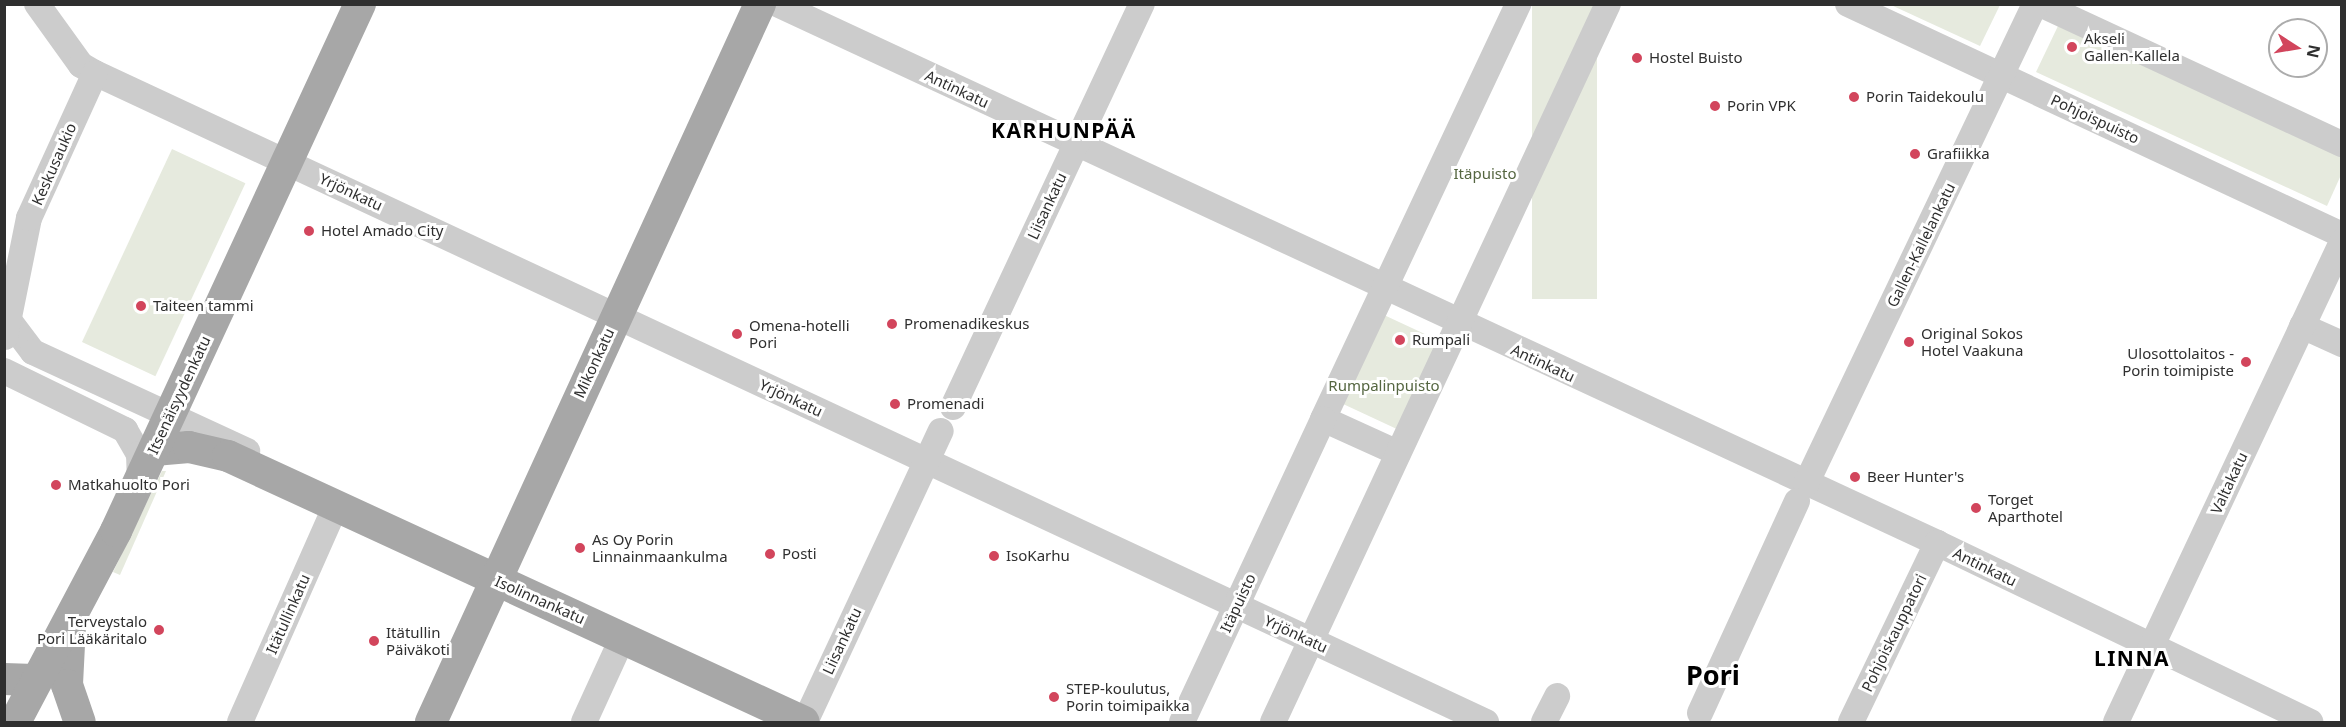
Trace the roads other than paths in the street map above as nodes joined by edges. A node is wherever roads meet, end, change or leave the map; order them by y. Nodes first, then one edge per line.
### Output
1 (37, 4) edge
2 (360, 4) edge
3 (760, 4) edge
4 (777, 4) edge
5 (1142, 4) edge
6 (1518, 4) edge
7 (1608, 4) edge
8 (1848, 4) edge
9 (2035, 4) edge
10 (2040, 4) edge
11 (95, 73) junction
12 (2001, 76) junction
13 (2342, 144) edge
14 (1076, 145) junction
15 (286, 162) junction
16 (2342, 235) edge
17 (2342, 242) edge
18 (11, 261) edge
19 (1384, 288) junction
20 (616, 314) junction
21 (7, 319) edge
22 (1459, 323) junction
23 (2302, 326) junction
24 (2342, 344) edge
25 (4, 370) edge
26 (958, 396) dead end
27 (164, 413) junction
28 (1323, 419) junction
29 (941, 431) dead end
30 (154, 450) junction
31 (1398, 453) junction
32 (927, 461) junction
33 (275, 478) junction
34 (140, 480) junction
35 (1801, 493) junction
36 (336, 506) junction
37 (1937, 543) junction
38 (494, 580) junction
39 (1237, 606) junction
40 (70, 621) junction
41 (623, 637) junction
42 (1311, 641) junction
43 (2152, 649) junction
44 (20, 680) edge
45 (1557, 696) dead end
46 (1700, 713) dead end
47 (19, 716) edge
48 (80, 723) edge
49 (240, 723) edge
50 (430, 723) edge
51 (584, 723) edge
52 (805, 723) edge
53 (1182, 723) edge
54 (1273, 723) edge
55 (1486, 723) edge
56 (1544, 723) edge
57 (1851, 723) edge
58 (2116, 723) edge
59 (2310, 723) edge

1 - 11 street, Yrjönkatu
2 - 15 main road, Itsenäisyydenkatu
3 - 20 main road, Mikonkatu
4 - 14 street, Antinkatu
5 - 14 street, Liisankatu
6 - 19 street, Itäpuisto
7 - 22 street
8 - 12 street, Pohjoispuisto
9 - 12 street, Gallen-Kallelankatu
10 - 13 street
11 - 15 street, Yrjönkatu
11 - 18 street, Keskusaukio
12 - 16 street, Pohjoispuisto
12 - 35 street, Gallen-Kallelankatu
14 - 19 street, Antinkatu
14 - 26 street, Liisankatu
15 - 20 street, Yrjönkatu
15 - 27 main road, Itsenäisyydenkatu
17 - 23 street, Valtakatu
18 - 21 street, Keskusaukio
19 - 22 street, Antinkatu
19 - 28 street, Itäpuisto
20 - 32 street, Yrjönkatu
20 - 38 main road, Mikonkatu
21 - 27 street
22 - 31 street
22 - 35 street, Antinkatu
23 - 24 street
23 - 43 street, Valtakatu
25 - 34 street
27 - 30 main road, Itsenäisyydenkatu
27 - 33 street, Isolinnankatu
28 - 31 street
28 - 39 street, Itäpuisto
29 - 32 street, Liisankatu
30 - 33 main road, Isolinnankatu
30 - 34 main road, Itsenäisyydenkatu
31 - 42 street
32 - 39 street, Yrjönkatu
32 - 52 street, Liisankatu
33 - 36 main road, Isolinnankatu
34 - 40 main road, Itsenäisyydenkatu
35 - 37 street, Antinkatu
35 - 46 street, Gallen-Kallelankatu
36 - 38 main road, Isolinnankatu
36 - 49 street, Itätullinkatu
37 - 43 street, Antinkatu
37 - 57 street, Pohjoiskauppatori
38 - 41 main road, Isolinnankatu
38 - 50 main road, Mikonkatu
39 - 42 street, Yrjönkatu
39 - 53 street, Itäpuisto
40 - 44 main road, Itsenäisyydenkatu
40 - 48 main road, Itsenäisyydenkatu
41 - 51 street
41 - 52 main road, Isolinnankatu
42 - 54 street
42 - 55 street, Yrjönkatu
43 - 58 street, Valtakatu
43 - 59 street, Antinkatu
44 - 47 main road, Itsenäisyydenkatu
45 - 56 street

